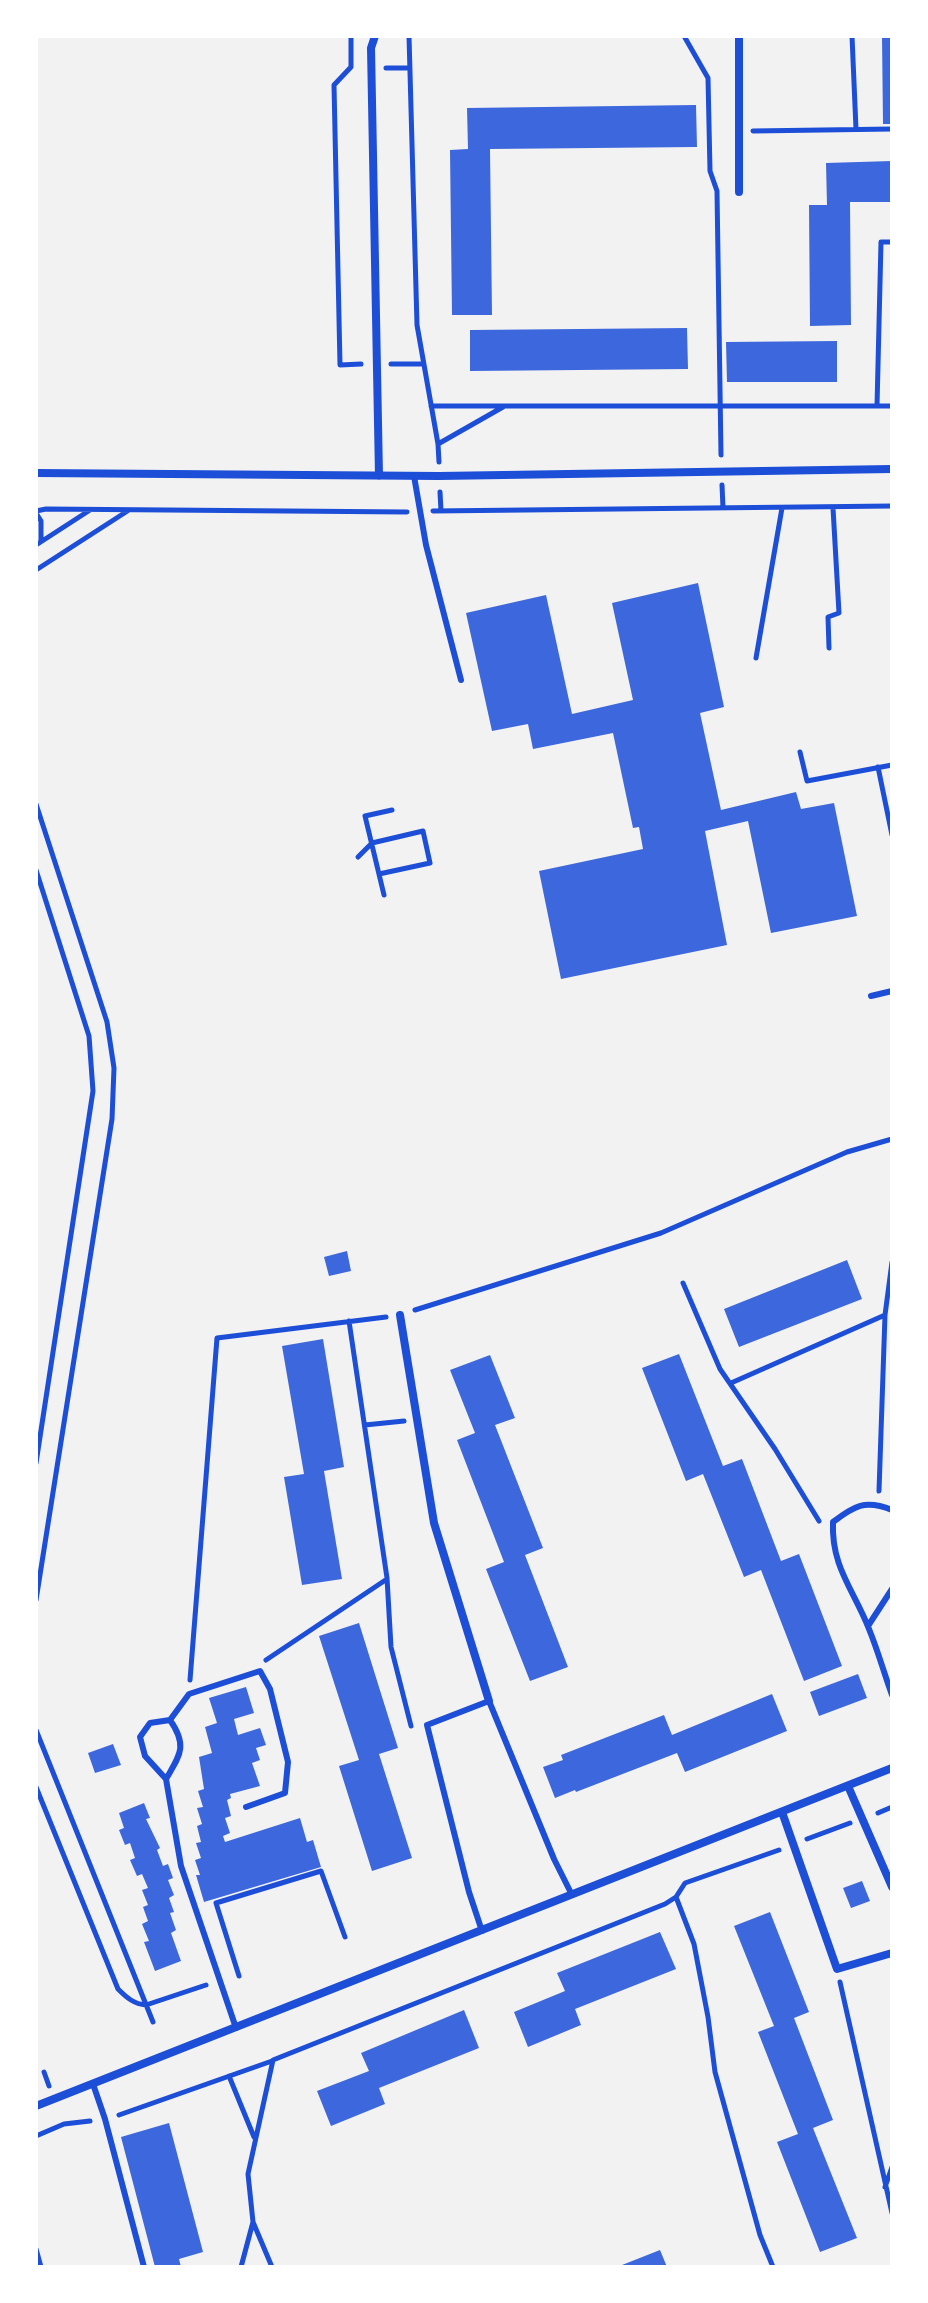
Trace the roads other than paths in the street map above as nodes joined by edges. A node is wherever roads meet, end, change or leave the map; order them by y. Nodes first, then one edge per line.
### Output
1 (375, 36) edge
2 (739, 36) edge
3 (739, 192) dead end
4 (892, 469) edge
5 (36, 473) edge
6 (379, 476) junction
7 (414, 476) junction
8 (461, 680) dead end
9 (892, 991) edge
10 (871, 996) dead end
11 (400, 1315) road end
12 (892, 1510) edge
13 (892, 1589) edge
14 (868, 1626) junction
15 (892, 1695) edge
16 (489, 1701) junction
17 (170, 1720) junction
18 (892, 1768) edge
19 (166, 1779) junction
20 (848, 1786) junction
21 (246, 1807) dead end
22 (782, 1812) junction
23 (892, 1887) edge
24 (572, 1895) junction
25 (482, 1931) junction
26 (892, 1953) edge
27 (236, 2028) junction
28 (93, 2084) junction
29 (36, 2106) edge
30 (144, 2267) edge

1 - 6 street
2 - 3 street
4 - 7 street
5 - 6 street
6 - 7 street
7 - 8 lane
9 - 10 lane
11 - 16 street
12 - 14 lane
13 - 14 lane
14 - 15 lane
16 - 24 lane
16 - 25 lane
17 - 19 lane
17 - 19 lane
17 - 21 lane
18 - 20 street
19 - 27 lane
20 - 22 street
20 - 23 street
22 - 24 street
22 - 26 street
24 - 25 street
25 - 27 street
27 - 28 street
28 - 29 street
28 - 30 lane

